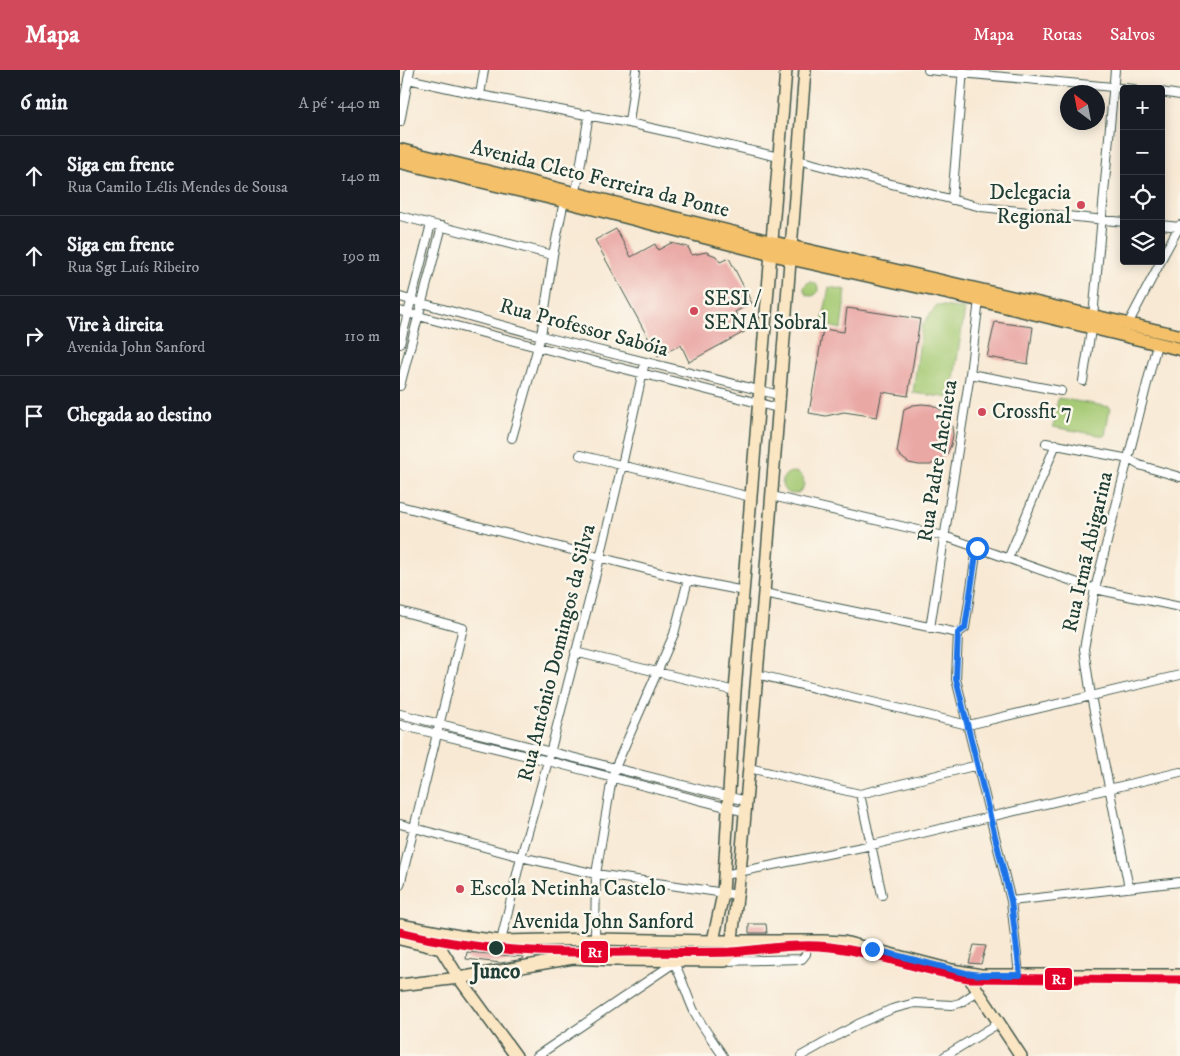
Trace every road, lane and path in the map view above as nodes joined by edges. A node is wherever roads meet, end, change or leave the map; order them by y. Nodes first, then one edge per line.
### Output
1 (410, 70) edge
2 (484, 70) edge
3 (636, 70) edge
4 (786, 70) edge
5 (806, 70) edge
6 (928, 70) edge
7 (1115, 70) edge
8 (963, 72) edge
9 (408, 79) junction
10 (1114, 86) junction
11 (1120, 87) edge
12 (1165, 93) edge
13 (480, 95) junction
14 (1180, 95) edge
15 (589, 114) junction
16 (400, 122) edge
17 (630, 123) junction
18 (400, 150) edge
19 (778, 158) junction
20 (798, 160) junction
21 (400, 162) edge
22 (576, 192) junction
23 (952, 200) junction
24 (564, 201) junction
25 (400, 216) edge
26 (1102, 219) junction
27 (1120, 221) edge
28 (431, 224) junction
29 (1165, 225) edge
30 (442, 226) junction
31 (1179, 226) edge
32 (770, 248) junction
33 (791, 252) junction
34 (1165, 253) edge
35 (553, 254) junction
36 (1159, 265) edge
37 (400, 297) edge
38 (412, 300) junction
39 (979, 300) junction
40 (422, 302) junction
41 (400, 311) edge
42 (409, 313) junction
43 (419, 315) junction
44 (1092, 322) junction
45 (1126, 330) junction
46 (541, 336) junction
47 (1180, 336) edge
48 (400, 344) edge
49 (1157, 344) junction
50 (576, 345) junction
51 (539, 347) junction
52 (1180, 349) edge
53 (573, 355) junction
54 (645, 362) junction
55 (642, 373) junction
56 (970, 374) junction
57 (1083, 381) dead end
58 (400, 386) edge
59 (1061, 391) dead end
60 (779, 395) junction
61 (760, 398) junction
62 (778, 408) junction
63 (512, 438) dead end
64 (1046, 442) dead end
65 (1056, 444) junction
66 (580, 455) dead end
67 (1129, 459) junction
68 (622, 465) junction
69 (1180, 477) edge
70 (772, 496) junction
71 (751, 497) junction
72 (400, 506) edge
73 (944, 536) junction
74 (977, 548) junction
75 (600, 558) junction
76 (1008, 559) junction
77 (746, 560) junction
78 (766, 562) junction
79 (688, 580) junction
80 (1095, 589) junction
81 (744, 591) junction
82 (764, 594) junction
83 (1180, 607) edge
84 (400, 611) edge
85 (930, 628) junction
86 (958, 633) junction
87 (575, 652) junction
88 (658, 672) junction
89 (756, 674) junction
90 (1180, 675) edge
91 (736, 691) junction
92 (1091, 696) junction
93 (400, 714) edge
94 (441, 724) junction
95 (400, 725) edge
96 (968, 725) junction
97 (438, 735) junction
98 (550, 752) junction
99 (548, 761) junction
100 (978, 765) junction
101 (615, 768) junction
102 (749, 768) junction
103 (1180, 772) edge
104 (612, 778) junction
105 (1109, 790) junction
106 (860, 794) junction
107 (728, 801) junction
108 (746, 806) junction
109 (991, 818) junction
110 (400, 824) edge
111 (414, 828) junction
112 (872, 845) junction
113 (521, 858) junction
114 (740, 872) junction
115 (596, 874) junction
116 (724, 875) junction
117 (1180, 882) edge
118 (400, 885) edge
119 (1129, 888) junction
120 (723, 894) junction
121 (738, 895) junction
122 (882, 895) dead end
123 (1011, 901) junction
124 (400, 925) edge
125 (443, 933) junction
126 (400, 939) edge
127 (595, 939) junction
128 (501, 940) junction
129 (807, 940) junction
130 (714, 941) junction
131 (732, 941) junction
132 (441, 949) junction
133 (725, 961) junction
134 (676, 962) junction
135 (966, 973) junction
136 (1020, 975) junction
137 (1180, 975) edge
138 (459, 978) junction
139 (400, 985) edge
140 (978, 992) junction
141 (999, 1023) junction
142 (516, 1056) edge
143 (538, 1056) edge
144 (723, 1056) edge
145 (801, 1056) edge
146 (945, 1056) edge
147 (1021, 1056) edge

1 - 9 street
2 - 13 street
3 - 17 street
4 - 19 main road
5 - 20 main road
6 - 8 street
7 - 10 street
8 - 10 street
8 - 23 street
9 - 13 street
9 - 16 street
10 - 11 street
10 - 26 street
12 - 14 street
13 - 15 street
15 - 17 street
15 - 22 street
17 - 19 street
18 - 22 main road, Avenida Cleto Ferreira da Ponte
19 - 32 main road
20 - 23 street
20 - 33 main road
21 - 24 main road, Avenida Cleto Ferreira da Ponte
22 - 32 main road, Avenida Cleto Ferreira da Ponte
23 - 26 street
24 - 32 main road, Avenida Cleto Ferreira da Ponte
24 - 35 street
25 - 28 street
26 - 27 street
26 - 44 street
28 - 30 street
28 - 38 street
29 - 31 street
30 - 35 street
30 - 40 street
31 - 34 street
32 - 33 main road, Avenida Cleto Ferreira da Ponte
32 - 61 main road
33 - 39 main road
33 - 44 main road
33 - 60 main road
35 - 46 street
36 - 45 street
37 - 38 street, Rua Professor Sabóia
38 - 40 street, Rua Professor Sabóia
38 - 42 street
39 - 44 main road
39 - 56 street, Rua Padre Anchieta
40 - 43 street
40 - 46 street, Rua Professor Sabóia
41 - 42 street, Rua Professor Sabóia
42 - 43 street, Rua Professor Sabóia
42 - 48 street
43 - 51 street, Rua Professor Sabóia
43 - 58 street
44 - 45 main road
44 - 57 street
45 - 47 main road
45 - 49 main road
46 - 50 street, Rua Professor Sabóia
46 - 51 street
49 - 52 main road
49 - 67 street, Rua Irmã Abigarina
50 - 53 street
50 - 54 street, Rua Professor Sabóia
51 - 53 street, Rua Professor Sabóia
51 - 63 street
53 - 55 street, Rua Professor Sabóia
54 - 55 street, Rua Antônio Domingos da Silva
54 - 61 street, Rua Professor Sabóia
55 - 61 street, Rua Professor Sabóia
55 - 68 street, Rua Antônio Domingos da Silva
56 - 59 street
56 - 73 street, Rua Padre Anchieta
60 - 61 street
60 - 62 main road
61 - 62 street
61 - 71 main road
62 - 70 main road
64 - 65 street
65 - 67 street
65 - 76 street
66 - 68 street
67 - 69 street
67 - 80 street, Rua Irmã Abigarina
68 - 71 street
68 - 75 street, Rua Antônio Domingos da Silva
70 - 73 street
70 - 78 main road
71 - 77 main road
72 - 75 street
73 - 74 street
73 - 85 street, Rua Padre Anchieta
74 - 76 street
74 - 86 street
75 - 79 street
75 - 87 street, Rua Antônio Domingos da Silva
76 - 80 street
77 - 78 main road
77 - 81 main road
78 - 82 main road
79 - 81 street
79 - 88 street
80 - 83 street
80 - 92 street, Rua Irmã Abigarina
81 - 91 main road
82 - 85 street
82 - 89 main road
84 - 94 street
85 - 86 street
86 - 96 street
87 - 88 street
87 - 98 street, Rua Antônio Domingos da Silva
88 - 91 street
88 - 101 street
89 - 96 street
89 - 102 main road
90 - 92 street
91 - 107 main road
92 - 96 street
92 - 105 street, Rua Irmã Abigarina
93 - 94 street
94 - 97 street
94 - 98 street
95 - 97 street
96 - 100 street
97 - 99 street
97 - 111 street
98 - 99 street, Rua Antônio Domingos da Silva
98 - 101 street
99 - 104 street
99 - 113 street, Rua Antônio Domingos da Silva
100 - 106 street
100 - 109 street
101 - 104 street
101 - 107 street
102 - 106 street
102 - 108 main road
103 - 105 street
104 - 107 street
104 - 115 street
105 - 109 street
105 - 119 street, Rua Irmã Abigarina
106 - 112 street
107 - 108 street
107 - 108 street
107 - 116 main road
108 - 114 main road
109 - 112 street
109 - 123 street
110 - 111 street
111 - 113 street
111 - 118 street
112 - 114 street
112 - 122 street
113 - 115 street
113 - 128 street, Rua Antônio Domingos da Silva
114 - 116 street
114 - 121 main road
115 - 120 street
115 - 127 street
116 - 120 main road
117 - 119 street
119 - 123 street
120 - 121 street
120 - 130 main road
121 - 131 main road
123 - 136 street
124 - 125 main road, Avenida John Sanford
125 - 128 main road, Avenida John Sanford
125 - 132 main road
126 - 132 main road
127 - 128 main road, Avenida John Sanford
127 - 130 main road, Avenida John Sanford
129 - 131 main road, Avenida John Sanford
129 - 133 street, Avenida John Sanford
129 - 135 main road, Avenida John Sanford
130 - 131 main road, Avenida John Sanford
131 - 133 main road
132 - 138 main road
133 - 134 main road, Avenida John Sanford
134 - 138 main road, Avenida John Sanford
134 - 143 street
134 - 144 street
135 - 136 main road, Avenida John Sanford
135 - 140 main road
136 - 137 main road, Avenida John Sanford
138 - 139 main road, Avenida John Sanford
138 - 142 main road
140 - 141 main road
140 - 145 street
141 - 146 street
141 - 147 main road

